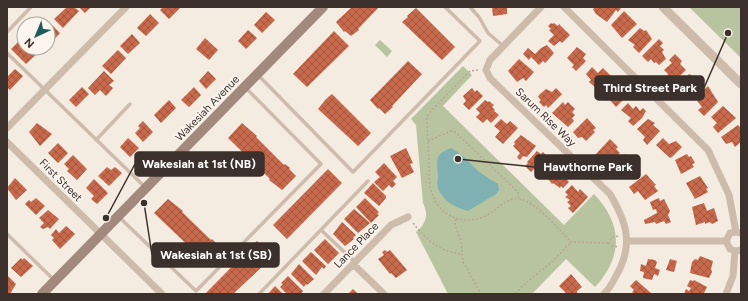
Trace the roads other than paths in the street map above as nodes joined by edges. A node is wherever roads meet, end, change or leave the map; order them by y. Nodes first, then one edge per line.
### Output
1 (31, 7) edge
2 (126, 7) edge
3 (323, 7) edge
4 (445, 7) edge
5 (470, 7) edge
6 (541, 7) edge
7 (564, 7) edge
8 (663, 7) edge
9 (7, 32) edge
10 (503, 46) junction
11 (7, 53) edge
12 (257, 74) junction
13 (741, 84) edge
14 (245, 87) junction
15 (44, 90) junction
16 (130, 104) dead end
17 (7, 128) edge
18 (96, 140) junction
19 (7, 142) edge
20 (368, 181) dead end
21 (146, 188) junction
22 (118, 216) junction
23 (408, 217) road end
24 (321, 230) junction
25 (738, 232) edge
26 (7, 234) edge
27 (100, 234) junction
28 (627, 241) junction
29 (726, 241) junction
30 (738, 251) edge
31 (354, 263) junction
32 (55, 281) junction
33 (42, 294) edge
34 (162, 294) edge
35 (259, 294) edge
36 (324, 294) edge
37 (384, 294) edge
38 (604, 294) edge
39 (726, 294) edge

1 - 9 lane
2 - 15 street
3 - 12 main road, Wakesiah Avenue
4 - 12 lane
5 - 10 lane
6 - 10 street
7 - 25 street
8 - 13 street
10 - 28 street, Sarum Rise Way
11 - 15 lane
12 - 14 main road, Wakesiah Avenue
14 - 21 main road, Wakesiah Avenue
14 - 22 lane
15 - 17 street
15 - 18 lane
16 - 18 lane
18 - 21 lane
19 - 27 street, First Street
20 - 24 lane
21 - 22 main road, Wakesiah Avenue
22 - 27 main road, Wakesiah Avenue
23 - 31 street, Lance Place
24 - 31 lane
24 - 35 lane
25 - 29 street
26 - 32 lane
27 - 32 main road, Wakesiah Avenue
27 - 34 street, First Street
28 - 29 street
28 - 38 street, Sarum Rise Way
29 - 30 street
30 - 39 street
31 - 36 street, Lance Place
31 - 37 street
32 - 33 main road, Wakesiah Avenue

